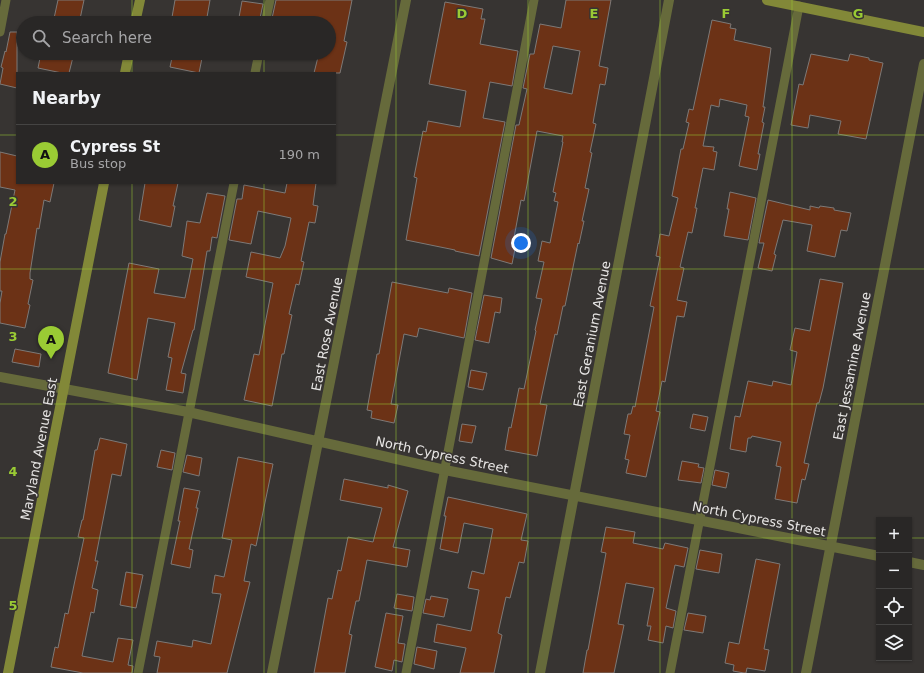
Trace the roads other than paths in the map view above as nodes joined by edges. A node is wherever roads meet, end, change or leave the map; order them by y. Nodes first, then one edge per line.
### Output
1 (6, 0) edge
2 (140, 0) edge
3 (270, 0) edge
4 (406, 0) edge
5 (534, 0) edge
6 (669, 0) edge
7 (768, 0) edge
8 (799, 6) junction
9 (137, 16) edge
10 (267, 16) edge
11 (0, 32) edge
12 (924, 32) edge
13 (128, 60) edge
14 (258, 60) edge
15 (924, 64) edge
16 (126, 72) edge
17 (255, 72) edge
18 (104, 184) edge
19 (234, 184) edge
20 (0, 377) edge
21 (64, 390) junction
22 (188, 412) junction
23 (318, 441) junction
24 (446, 470) junction
25 (574, 496) junction
26 (699, 520) junction
27 (830, 546) junction
28 (876, 555) edge
29 (912, 563) edge
30 (924, 565) edge
31 (8, 673) edge
32 (138, 673) edge
33 (272, 673) edge
34 (406, 673) edge
35 (540, 673) edge
36 (670, 673) edge
37 (806, 673) edge

1 - 11 lane
2 - 9 main road
3 - 10 lane
4 - 23 street, East Rose Avenue
5 - 24 lane
6 - 25 street, East Geranium Avenue
7 - 8 main road
8 - 12 main road
8 - 26 lane
13 - 16 main road
14 - 17 lane
15 - 27 street, East Jessamine Avenue
18 - 21 main road, Maryland Avenue East
19 - 22 lane
20 - 21 street, North Cypress Street
21 - 22 street, North Cypress Street
21 - 31 main road, Maryland Avenue East
22 - 23 street, North Cypress Street
22 - 32 lane
23 - 24 street, North Cypress Street
23 - 33 street, East Rose Avenue
24 - 25 street, North Cypress Street
24 - 34 lane
25 - 26 street, North Cypress Street
25 - 35 street, East Geranium Avenue
26 - 27 street, North Cypress Street
26 - 36 lane
27 - 28 street, North Cypress Street
27 - 37 street, East Jessamine Avenue
29 - 30 street

